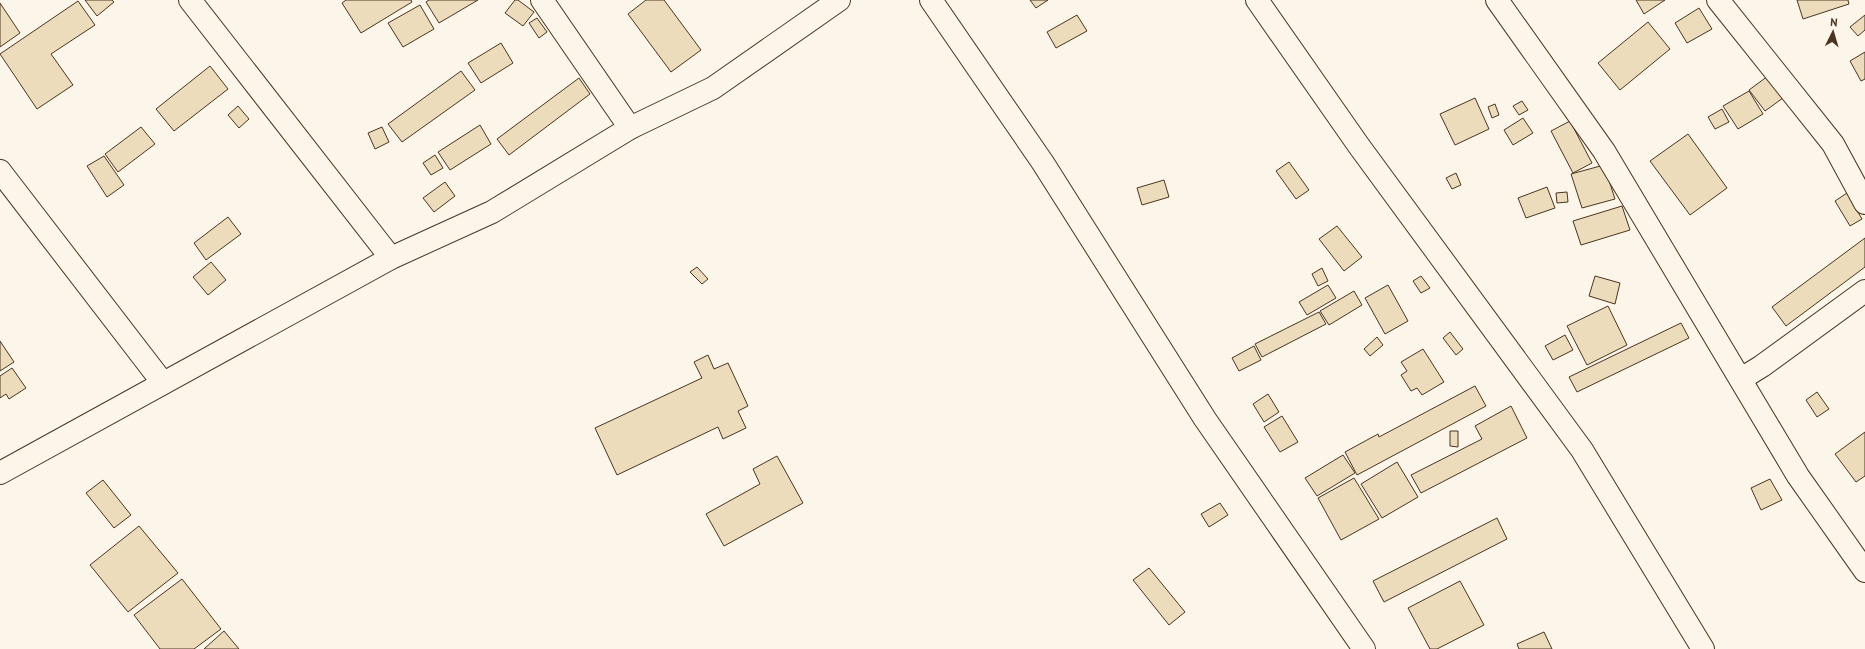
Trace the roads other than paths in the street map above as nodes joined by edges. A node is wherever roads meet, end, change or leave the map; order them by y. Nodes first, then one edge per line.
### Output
1 (190, 0) edge
2 (542, 0) edge
3 (839, 0) edge
4 (931, 0) edge
5 (1257, 0) edge
6 (1497, 0) edge
7 (1718, 0) edge
8 (630, 128) junction
9 (0, 171) edge
10 (1865, 203) edge
11 (391, 258) junction
12 (1865, 291) edge
13 (1741, 379) junction
14 (163, 383) junction
15 (0, 473) edge
16 (1865, 571) edge
17 (1364, 649) edge
18 (1703, 649) edge

1 - 11 street
2 - 8 street
3 - 8 street
4 - 17 street
5 - 18 street
6 - 13 street
7 - 10 street
8 - 11 street
9 - 14 street
11 - 14 street
12 - 13 street
13 - 16 street
14 - 15 street

